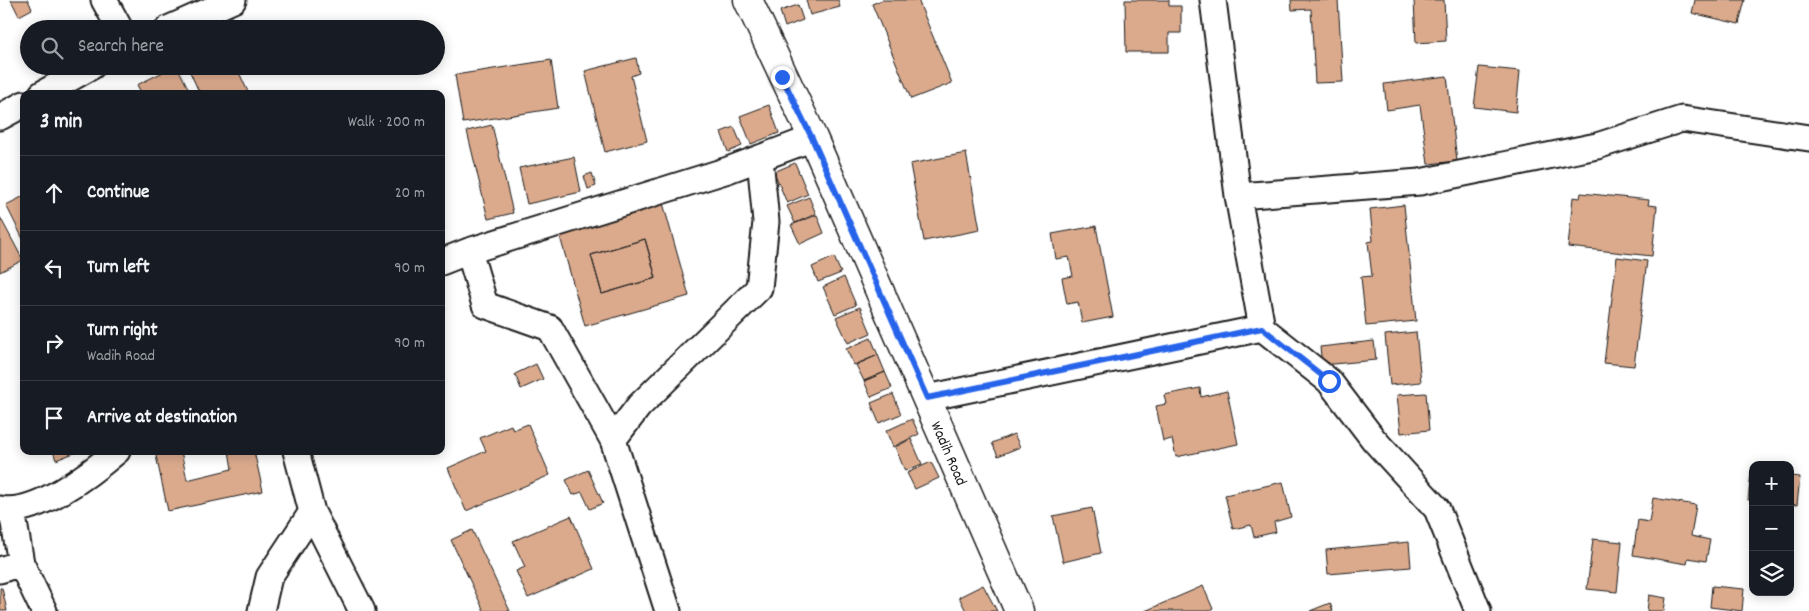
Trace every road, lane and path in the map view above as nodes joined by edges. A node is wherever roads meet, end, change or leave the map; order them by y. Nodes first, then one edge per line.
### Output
1 (104, 0) edge
2 (232, 0) edge
3 (748, 0) edge
4 (1213, 0) edge
5 (115, 20) edge
6 (188, 20) edge
7 (76, 75) edge
8 (49, 90) edge
9 (20, 106) edge
10 (0, 117) edge
11 (812, 138) junction
12 (1809, 138) edge
13 (760, 158) junction
14 (1238, 196) junction
15 (470, 251) junction
16 (445, 260) edge
17 (1262, 328) junction
18 (927, 398) junction
19 (613, 440) junction
20 (111, 455) edge
21 (297, 455) edge
22 (6, 510) edge
23 (312, 512) junction
24 (11, 567) edge
25 (44, 611) edge
26 (260, 611) edge
27 (362, 611) edge
28 (668, 611) edge
29 (1019, 611) edge
30 (1478, 611) edge

1 - 5 street
2 - 6 street
3 - 11 street, Wadih Road
4 - 14 street
7 - 8 street
9 - 10 street
11 - 13 street
11 - 18 street, Wadih Road
12 - 14 street
13 - 15 street
13 - 19 street
14 - 17 street
15 - 16 street
15 - 19 street
17 - 18 street
17 - 30 street
18 - 29 street, Wadih Road
19 - 28 street
20 - 22 street
21 - 23 street
22 - 24 street
23 - 26 street
23 - 27 street
24 - 25 street

